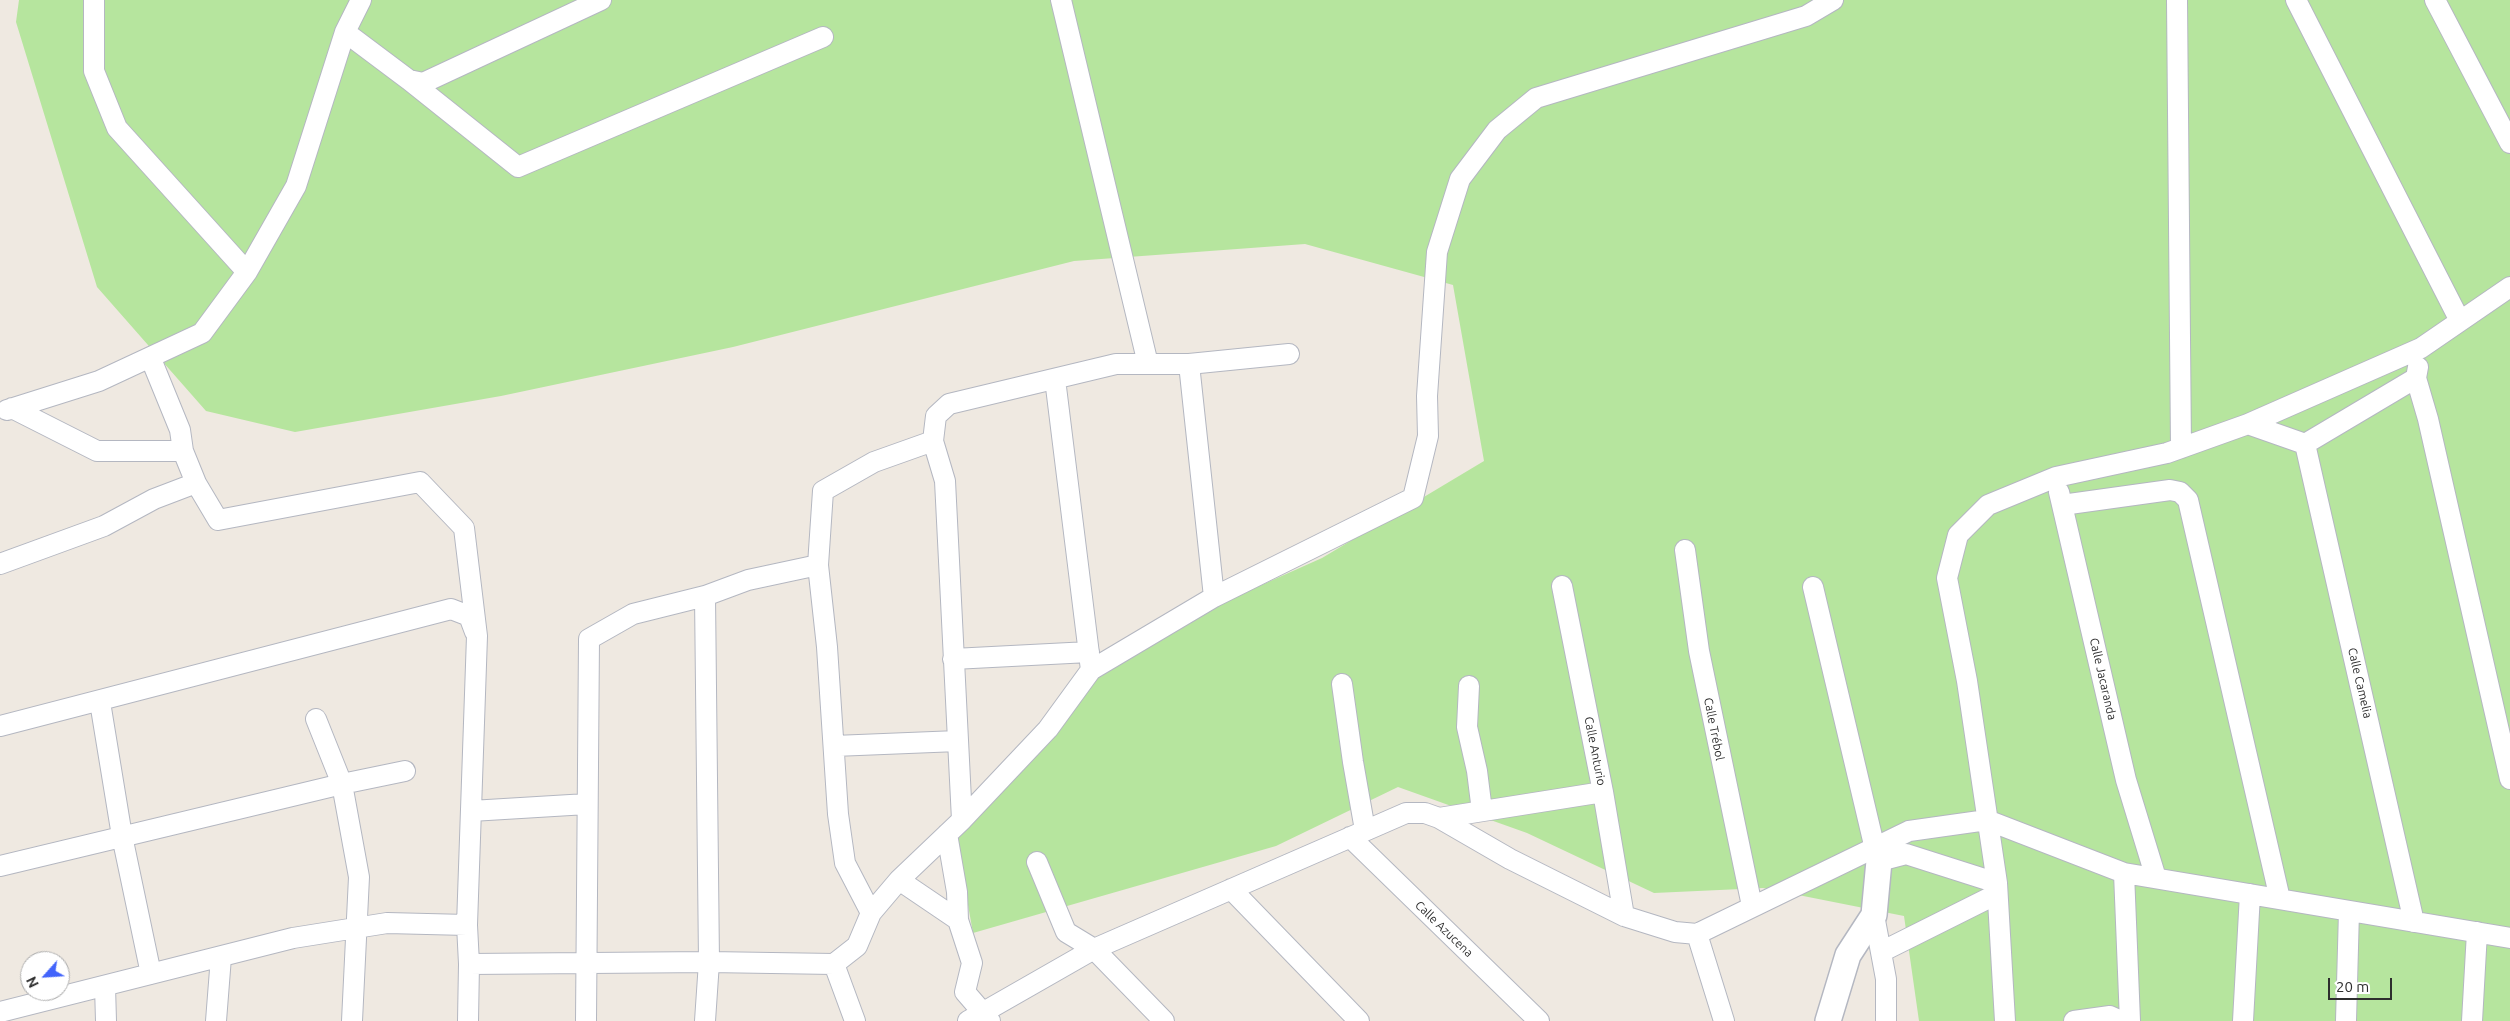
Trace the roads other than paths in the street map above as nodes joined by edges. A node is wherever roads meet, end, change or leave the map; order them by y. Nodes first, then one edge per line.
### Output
1 (94, 0) edge
2 (361, 0) edge
3 (601, 0) edge
4 (1061, 0) edge
5 (1833, 0) edge
6 (2177, 0) edge
7 (2296, 0) edge
8 (2435, 0) edge
9 (345, 32) junction
10 (823, 37) dead end
11 (409, 80) junction
12 (2510, 143) edge
13 (247, 272) junction
14 (2510, 287) edge
15 (2460, 321) junction
16 (2421, 348) junction
17 (1289, 354) dead end
18 (151, 359) junction
19 (1148, 364) junction
20 (1189, 364) junction
21 (2416, 378) junction
22 (1055, 379) junction
23 (6, 410) edge
24 (2248, 424) junction
25 (933, 441) junction
26 (2305, 444) junction
27 (2181, 448) junction
28 (183, 450) junction
29 (2056, 477) junction
30 (196, 483) junction
31 (2062, 506) junction
32 (1686, 550) dead end
33 (0, 564) edge
34 (818, 565) junction
35 (1562, 586) dead end
36 (1813, 587) dead end
37 (705, 596) junction
38 (1214, 597) junction
39 (476, 636) junction
40 (953, 659) junction
41 (1090, 661) junction
42 (1342, 684) dead end
43 (1469, 686) dead end
44 (100, 702) junction
45 (316, 719) dead end
46 (0, 726) edge
47 (958, 741) junction
48 (834, 746) junction
49 (405, 771) dead end
50 (2510, 779) edge
51 (342, 784) junction
52 (1603, 792) junction
53 (587, 804) junction
54 (471, 811) junction
55 (1482, 811) junction
56 (1439, 818) junction
57 (962, 820) junction
58 (1987, 820) junction
59 (1358, 833) junction
60 (947, 834) junction
61 (122, 836) junction
62 (1877, 855) junction
63 (1037, 862) dead end
64 (0, 866) edge
65 (2124, 873) junction
66 (2156, 878) junction
67 (899, 880) junction
68 (1997, 888) junction
69 (1231, 889) junction
70 (2250, 894) junction
71 (2280, 899) junction
72 (1752, 906) junction
73 (2349, 911) junction
74 (871, 913) junction
75 (1874, 914) junction
76 (1624, 916) junction
77 (958, 920) junction
78 (2414, 922) junction
79 (467, 925) junction
80 (357, 928) junction
81 (2477, 932) junction
82 (1697, 934) junction
83 (2510, 938) edge
84 (1094, 949) junction
85 (1881, 952) junction
86 (221, 958) junction
87 (587, 962) junction
88 (709, 962) junction
89 (469, 964) junction
90 (834, 964) junction
91 (151, 974) junction
92 (105, 986) junction
93 (12, 1013) edge
94 (980, 1018) edge
95 (106, 1021) edge
96 (216, 1021) edge
97 (352, 1021) edge
98 (468, 1021) edge
99 (586, 1021) edge
100 (705, 1021) edge
101 (855, 1021) edge
102 (1164, 1021) edge
103 (1359, 1021) edge
104 (1539, 1021) edge
105 (1724, 1021) edge
106 (1828, 1021) edge
107 (1886, 1021) edge
108 (2005, 1021) edge
109 (2074, 1021) edge
110 (2121, 1021) edge
111 (2130, 1021) edge
112 (2243, 1021) edge
113 (2346, 1021) edge
114 (2472, 1021) edge

1 - 13 street
2 - 9 street
3 - 11 street
4 - 19 street
5 - 38 street
6 - 27 street
7 - 15 street
8 - 12 street
9 - 11 street
9 - 13 street
10 - 11 street
13 - 18 street
14 - 15 street
15 - 16 street
16 - 21 street
16 - 24 street
17 - 20 street
18 - 23 street
18 - 28 street
19 - 20 street
19 - 22 street
20 - 38 street
21 - 26 street
21 - 50 street
22 - 25 street
22 - 41 street
23 - 28 street
24 - 26 street
24 - 27 street
25 - 34 street
25 - 40 street
26 - 78 street, Calle Camelia
27 - 29 street
28 - 30 street
29 - 31 street, Calle Jacaranda
29 - 58 street
30 - 33 street
30 - 39 street
31 - 66 street, Calle Jacaranda
31 - 71 street
32 - 72 street, Calle Trébol
34 - 37 street
34 - 48 street
35 - 52 street, Calle Anturio
36 - 62 street
37 - 53 street
37 - 88 street
38 - 41 street
39 - 44 street
39 - 54 street
40 - 41 street
40 - 47 street
41 - 57 street
42 - 59 street
43 - 55 street
44 - 46 street
44 - 61 street
45 - 51 street
47 - 48 street
47 - 57 street
48 - 74 street
49 - 51 street
51 - 61 street
51 - 80 street
52 - 55 street
52 - 76 street, Calle Anturio
53 - 54 street
53 - 87 street
54 - 79 street
55 - 56 street
56 - 59 street
56 - 76 street
57 - 60 street
58 - 62 street
58 - 65 street
58 - 68 street
59 - 69 street
59 - 104 street, Calle Azucena
60 - 67 street
60 - 77 street
61 - 64 street
61 - 91 street
62 - 68 street
62 - 72 street
62 - 75 street
63 - 84 street
65 - 66 street
65 - 111 street
66 - 70 street
67 - 74 street
67 - 77 street
68 - 85 street
68 - 108 street
69 - 84 street
69 - 103 street
70 - 71 street
70 - 112 street
71 - 73 street
72 - 82 street
73 - 78 street
73 - 113 street
74 - 90 street
75 - 85 street
75 - 106 street
76 - 82 street
77 - 94 street
78 - 81 street
79 - 80 street
79 - 89 street
80 - 86 street
80 - 97 street
81 - 83 street
81 - 114 street
82 - 105 street
84 - 94 street
84 - 102 street
85 - 107 street
86 - 91 street
86 - 96 street
87 - 88 street
87 - 89 street
87 - 99 street
88 - 90 street
88 - 100 street
89 - 98 street
90 - 101 street
91 - 92 street
92 - 93 street
92 - 95 street
109 - 110 street

